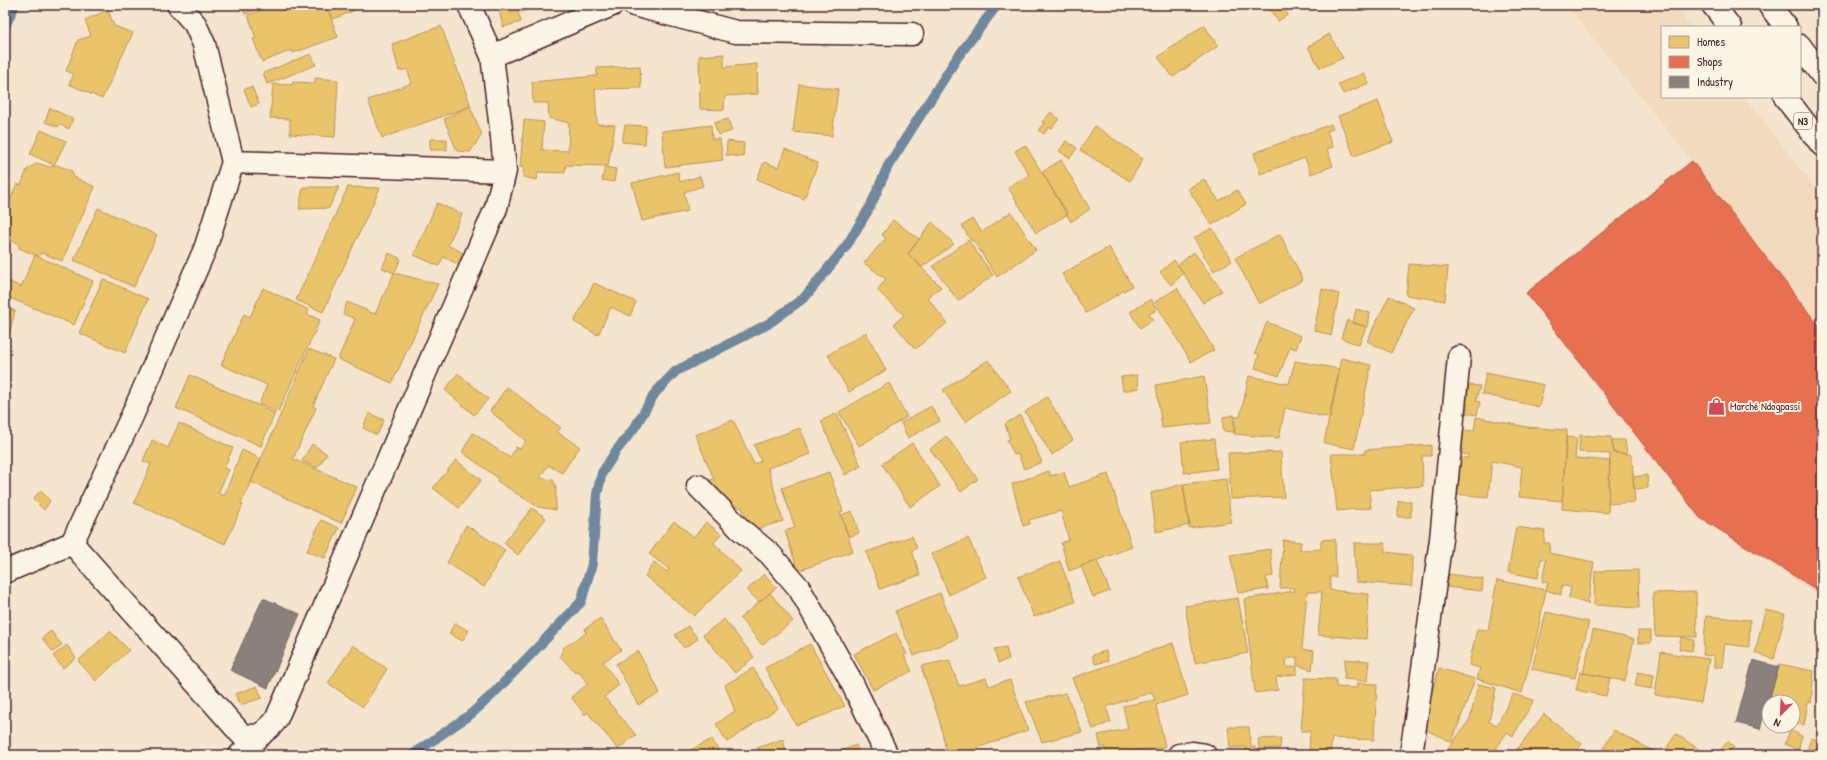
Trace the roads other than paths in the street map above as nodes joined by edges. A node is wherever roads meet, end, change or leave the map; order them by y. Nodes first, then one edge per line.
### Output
1 (178, 5) edge
2 (469, 5) edge
3 (612, 5) edge
4 (634, 5) edge
5 (1713, 5) edge
6 (1769, 5) edge
7 (1729, 26) edge
8 (1785, 26) edge
9 (912, 34) dead end
10 (1801, 47) edge
11 (492, 56) junction
12 (1822, 75) edge
13 (1786, 98) edge
14 (1822, 145) edge
15 (233, 162) junction
16 (505, 170) junction
17 (1459, 357) dead end
18 (698, 486) dead end
19 (72, 543) junction
20 (5, 572) edge
21 (261, 734) junction
22 (240, 755) edge
23 (887, 755) edge
24 (1179, 755) edge
25 (1205, 755) edge
26 (1411, 755) edge

1 - 15 main road
2 - 11 main road
3 - 11 main road
4 - 9 main road
5 - 7 main road
6 - 8 main road
10 - 12 main road
11 - 16 main road
13 - 14 main road, N3
15 - 16 main road
15 - 19 main road
16 - 21 main road
17 - 26 main road
18 - 23 main road
19 - 20 main road
19 - 21 main road
21 - 22 main road
24 - 25 main road

